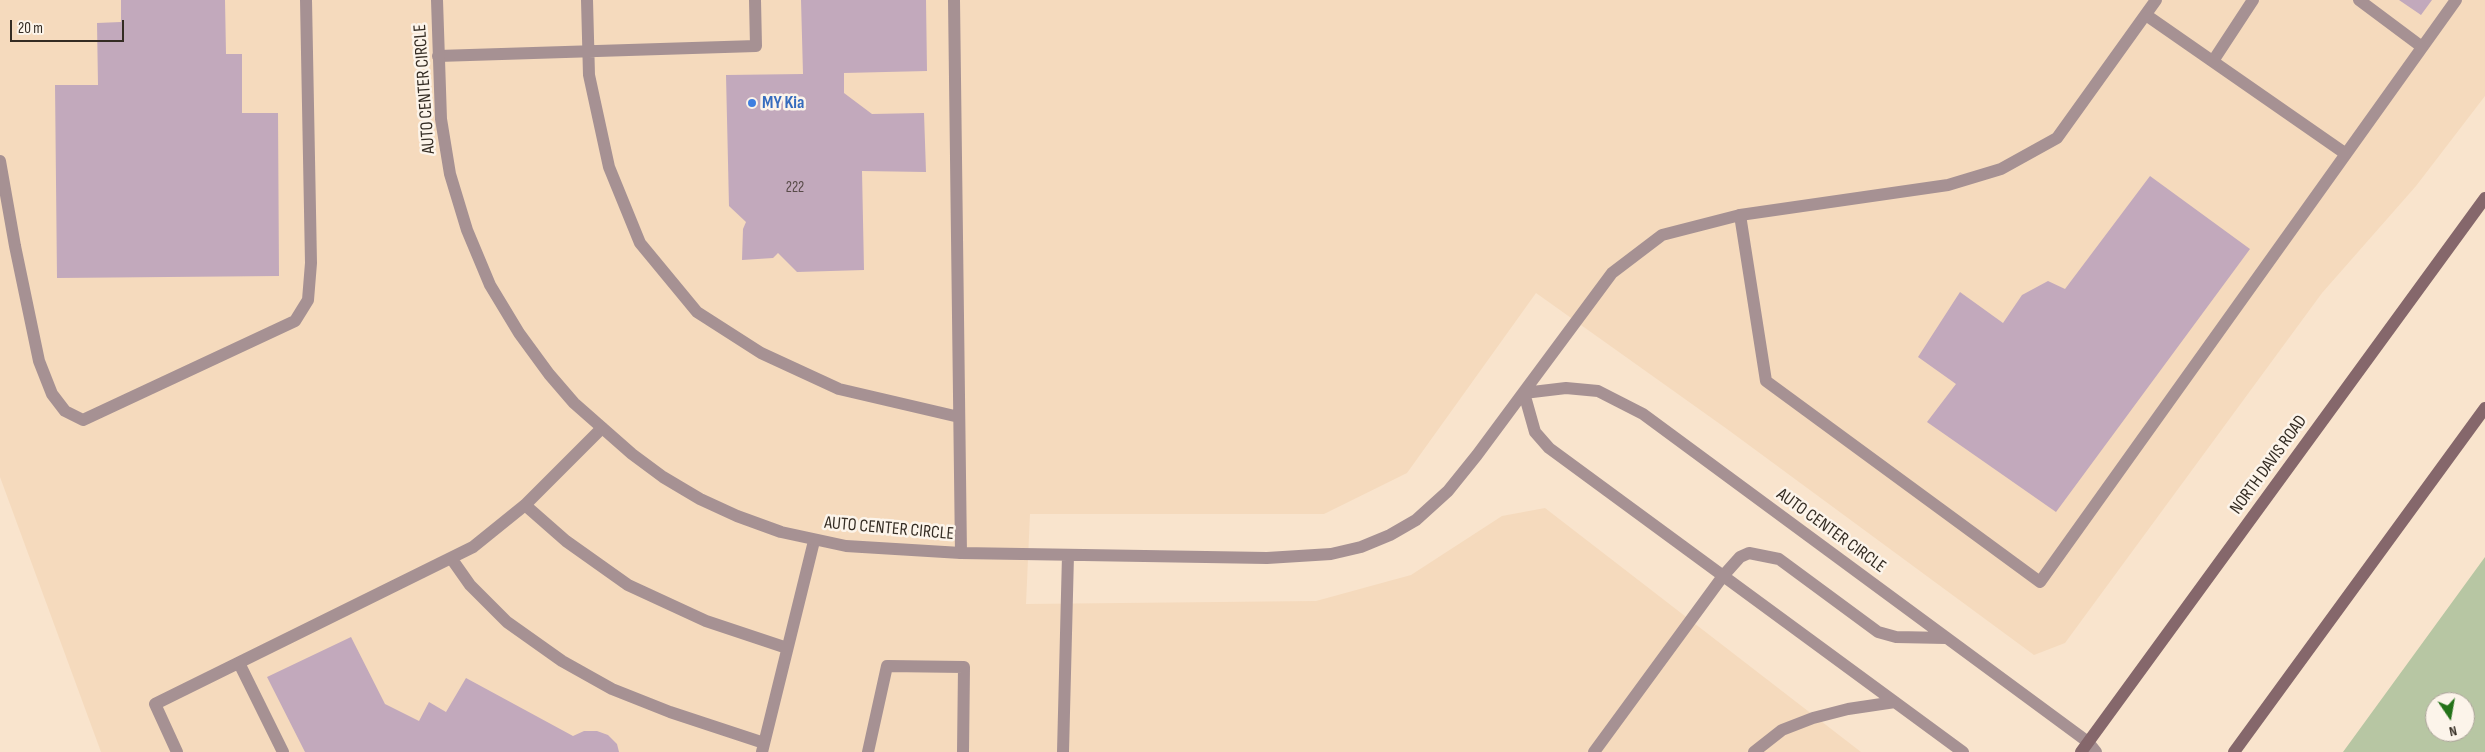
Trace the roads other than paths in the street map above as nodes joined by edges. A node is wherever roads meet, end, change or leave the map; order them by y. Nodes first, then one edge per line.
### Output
1 (306, 0) edge
2 (437, 0) edge
3 (587, 0) edge
4 (755, 0) edge
5 (954, 0) edge
6 (2156, 0) edge
7 (2253, 0) edge
8 (2359, 0) edge
9 (2456, 0) edge
10 (2146, 15) junction
11 (2422, 47) junction
12 (588, 51) junction
13 (438, 56) junction
14 (2213, 61) junction
15 (2346, 154) junction
16 (0, 161) edge
17 (2485, 198) edge
18 (1740, 215) junction
19 (1524, 393) junction
20 (2485, 408) edge
21 (959, 417) junction
22 (602, 428) junction
23 (525, 505) junction
24 (814, 541) junction
25 (961, 553) junction
26 (1068, 555) junction
27 (451, 558) junction
28 (1723, 576) junction
29 (1946, 638) junction
30 (787, 648) junction
31 (239, 663) junction
32 (1895, 702) junction
33 (763, 748) edge
34 (2089, 749) edge
35 (176, 752) edge
36 (283, 752) edge
37 (868, 752) edge
38 (962, 752) edge
39 (1064, 752) edge
40 (1594, 752) edge
41 (1754, 752) edge
42 (1962, 752) edge
43 (2234, 752) edge

1 - 16 street
2 - 13 street, AUTO CENTER CIRCLE
3 - 12 street
4 - 12 street
5 - 21 street
6 - 10 street
7 - 14 street
8 - 11 street
9 - 11 street
10 - 14 street
10 - 18 street
11 - 15 street
12 - 13 street
12 - 21 street
13 - 22 street, AUTO CENTER CIRCLE
14 - 15 street
15 - 18 street
17 - 34 main road, NORTH DAVIS ROAD
18 - 19 street
19 - 26 street, AUTO CENTER CIRCLE
19 - 28 street
19 - 29 street, AUTO CENTER CIRCLE
20 - 43 main road
21 - 25 street
22 - 23 street
22 - 24 street, AUTO CENTER CIRCLE
23 - 27 street
23 - 30 street
24 - 25 street, AUTO CENTER CIRCLE
24 - 30 street
25 - 26 street, AUTO CENTER CIRCLE
26 - 39 street
27 - 31 street
27 - 33 street
28 - 29 street
28 - 32 street
28 - 40 street
29 - 34 street, AUTO CENTER CIRCLE
30 - 33 street
31 - 35 street
31 - 36 street
32 - 41 street
32 - 42 street
37 - 38 street

